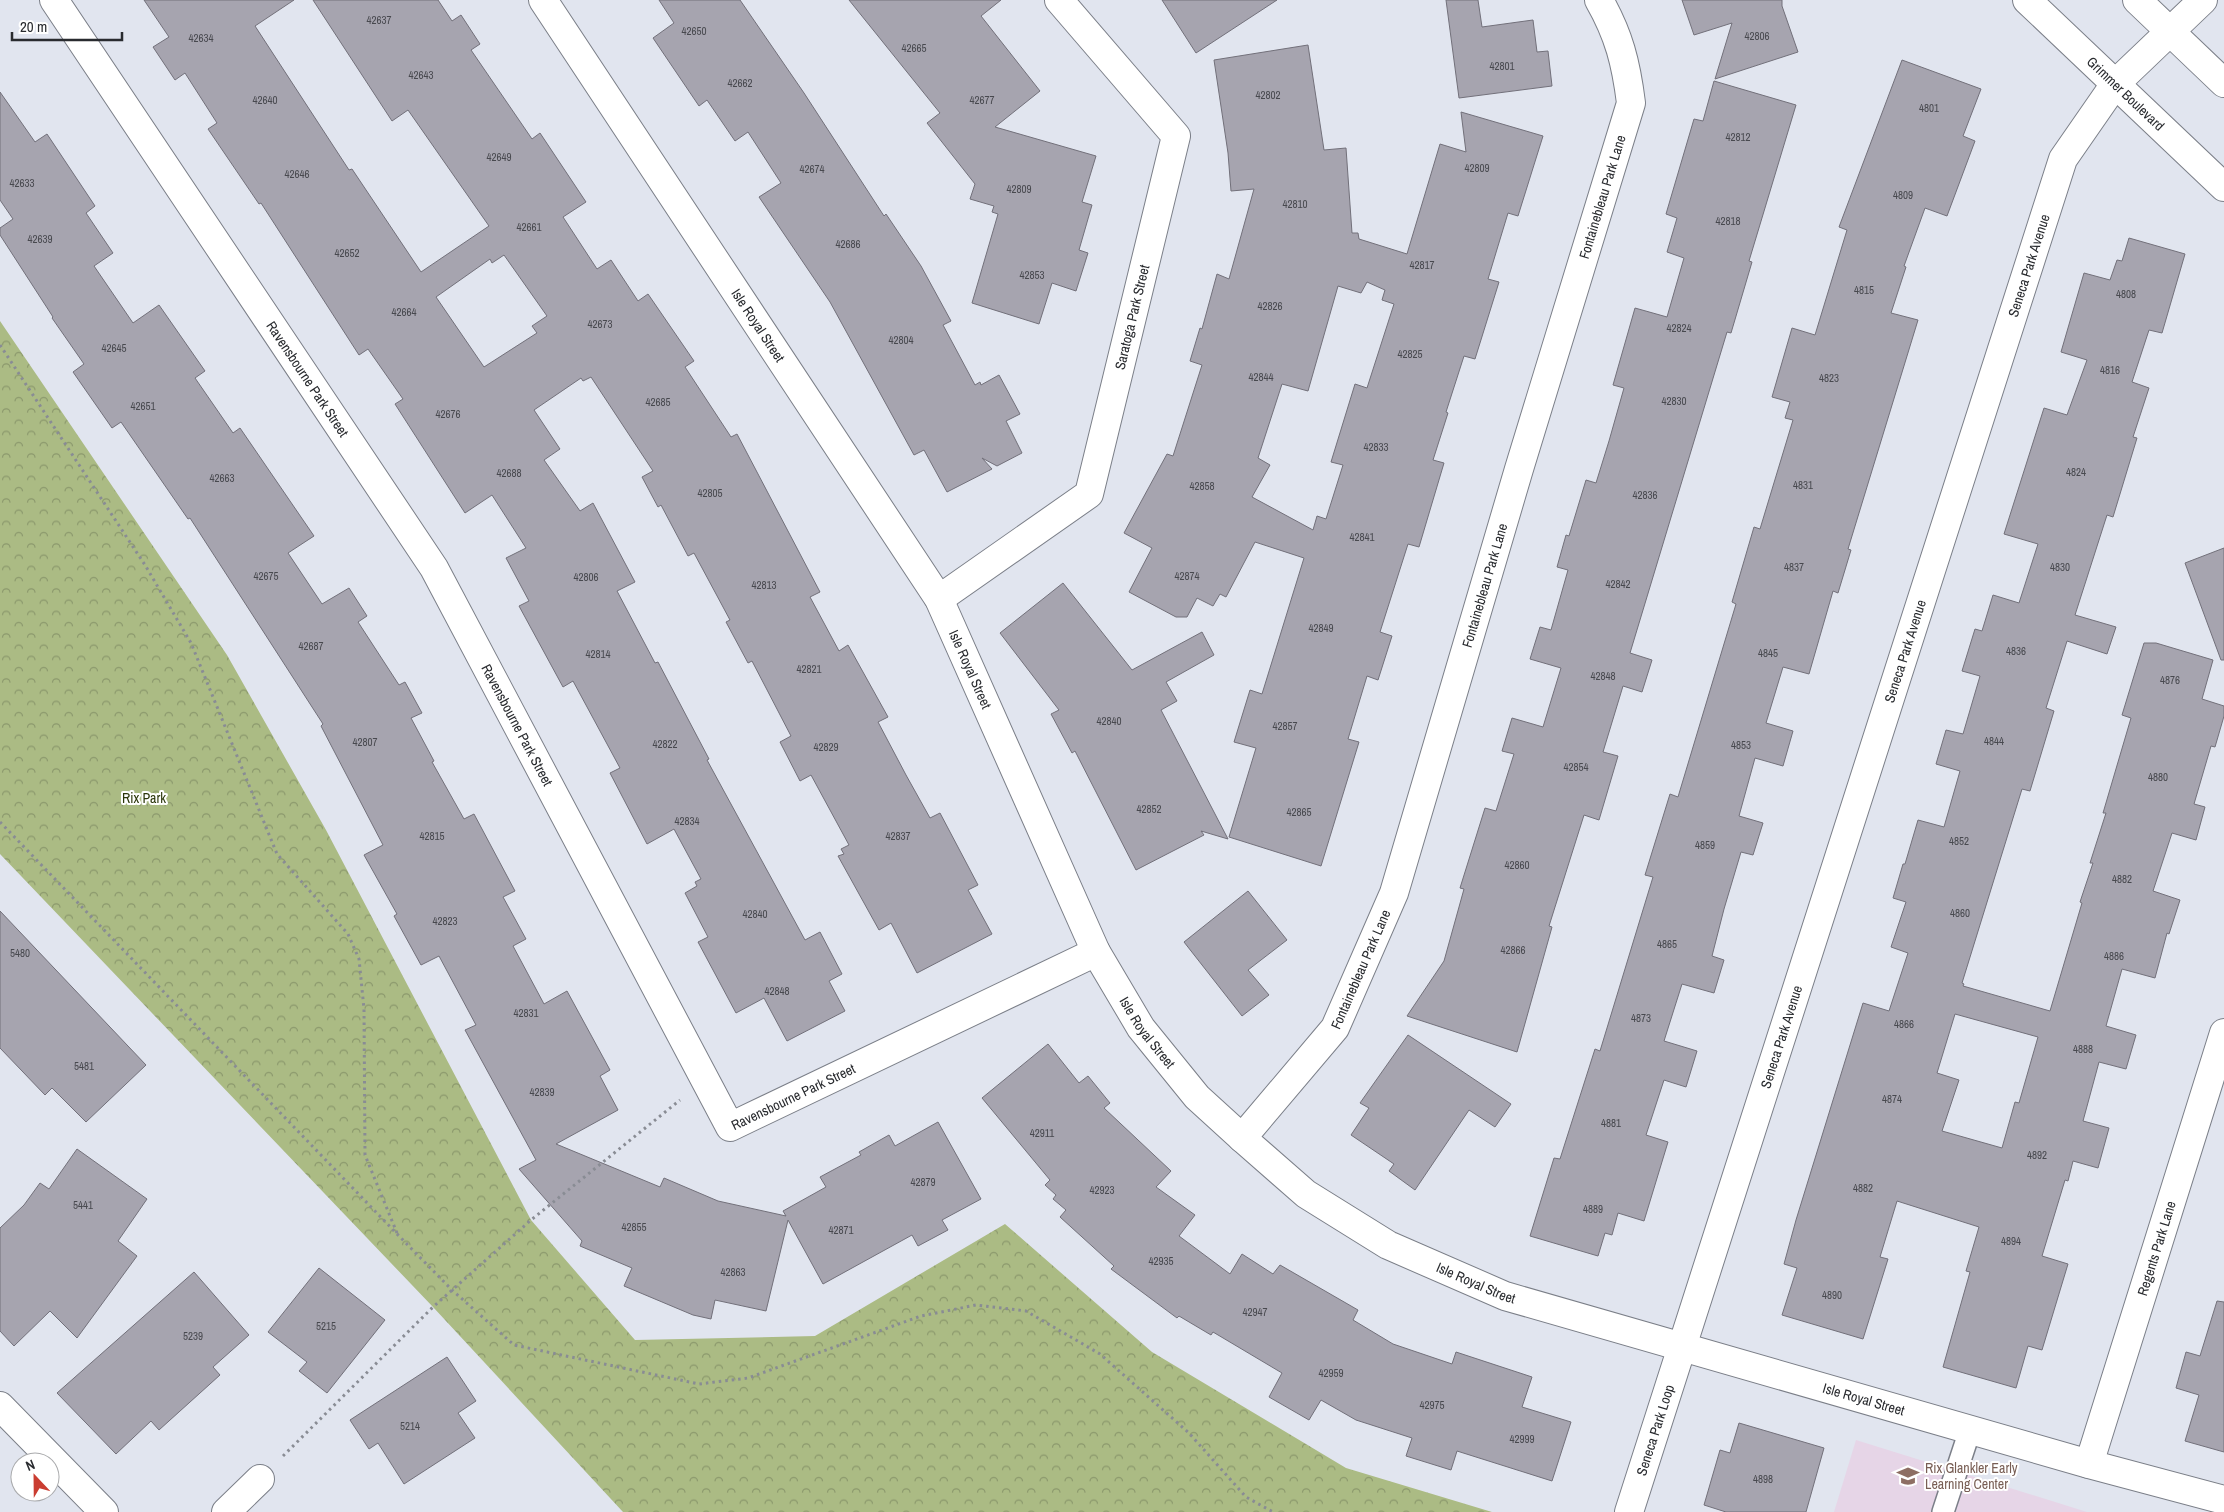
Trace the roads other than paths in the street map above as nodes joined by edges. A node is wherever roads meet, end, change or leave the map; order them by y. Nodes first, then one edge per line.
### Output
1 (54, 0) edge
2 (543, 0) edge
3 (1060, 0) edge
4 (1598, 0) edge
5 (2027, 0) edge
6 (2137, 0) edge
7 (2204, 0) edge
8 (2171, 32) junction
9 (2224, 83) edge
10 (2115, 84) junction
11 (2224, 187) edge
12 (938, 599) junction
13 (1096, 952) junction
14 (2224, 1033) edge
15 (1242, 1138) junction
16 (1682, 1347) junction
17 (0, 1406) edge
18 (1970, 1430) junction
19 (2089, 1464) junction
20 (260, 1479) road end
21 (2208, 1502) edge
22 (104, 1512) edge
23 (226, 1512) edge
24 (1629, 1512) edge
25 (1943, 1512) edge

1 - 13 street, Ravensbourne Park Street
2 - 12 street, Isle Royal Street
3 - 12 street, Saratoga Park Street
4 - 15 street, Fontainebleau Park Lane
5 - 10 street, Grimmer Boulevard
6 - 8 street
7 - 8 street, Seneca Park Avenue
8 - 9 street
8 - 10 street, Seneca Park Avenue
10 - 11 street, Grimmer Boulevard
10 - 16 street, Seneca Park Avenue
12 - 13 street, Isle Royal Street
13 - 15 street, Isle Royal Street
14 - 19 street, Regents Park Lane
15 - 16 street, Isle Royal Street
16 - 18 street, Isle Royal Street
16 - 24 street, Seneca Park Loop
17 - 22 street
18 - 19 street, Isle Royal Street
18 - 25 lane
19 - 21 street, Isle Royal Street
20 - 23 street

